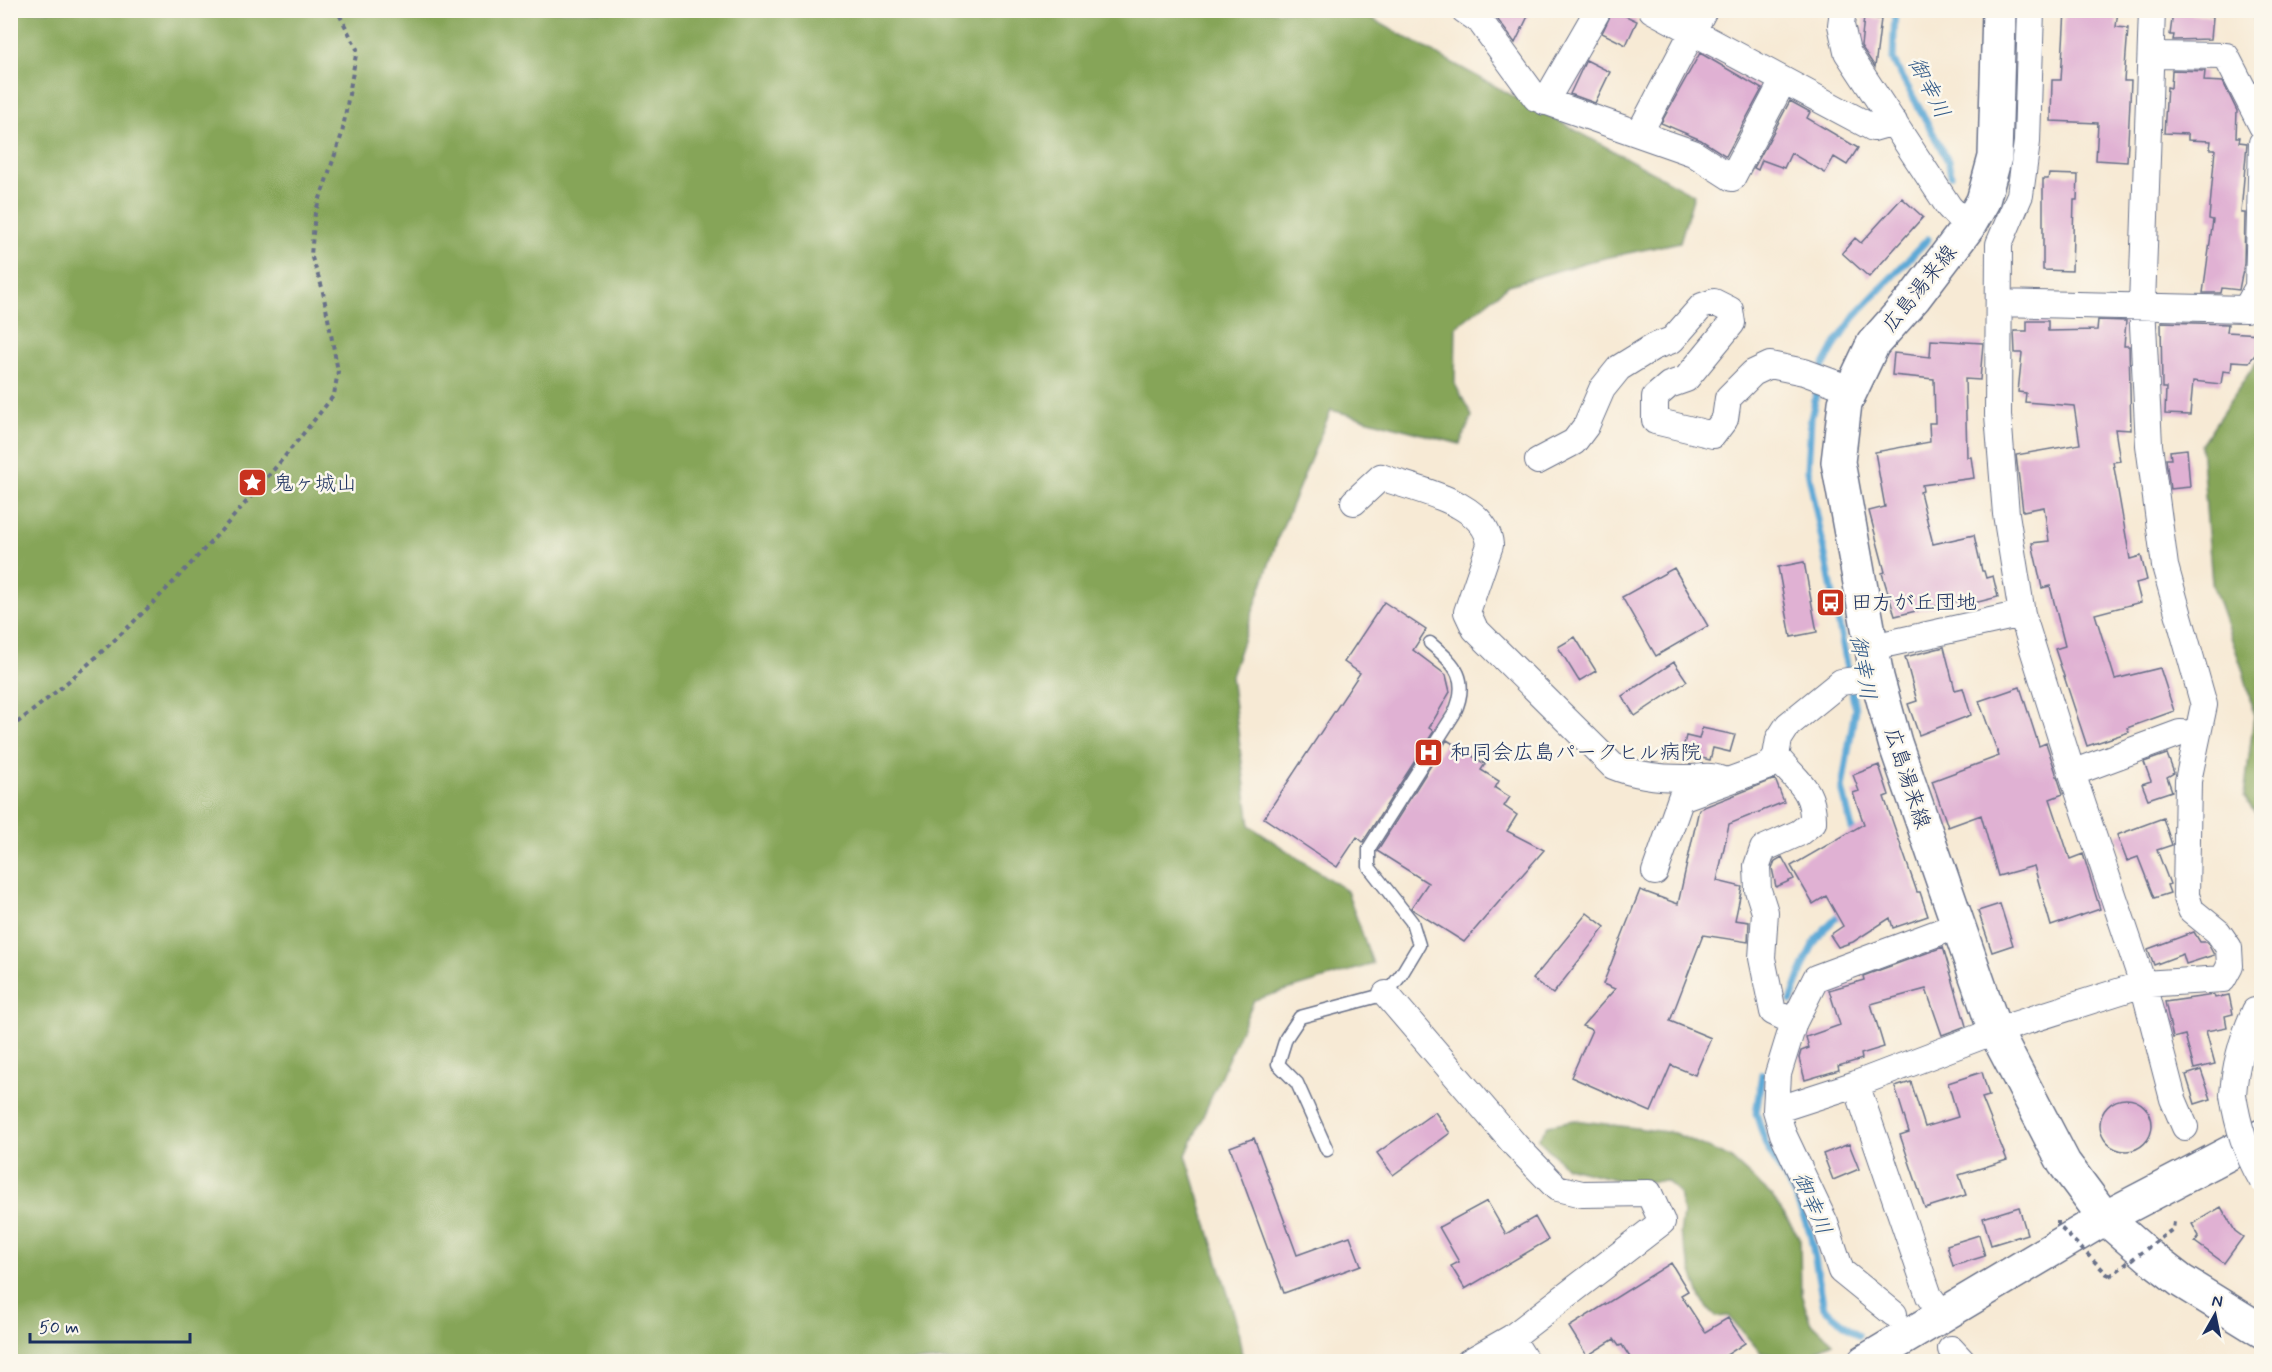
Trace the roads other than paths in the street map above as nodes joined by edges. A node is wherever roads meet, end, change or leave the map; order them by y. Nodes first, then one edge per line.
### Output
1 (1598, 10) edge
2 (1652, 10) edge
3 (1844, 10) edge
4 (1999, 10) edge
5 (2031, 10) edge
6 (2152, 10) edge
7 (1476, 14) edge
8 (1698, 22) edge
9 (2151, 55) junction
10 (1783, 81) junction
11 (1545, 102) junction
12 (1894, 122) junction
13 (2262, 126) edge
14 (1640, 132) junction
15 (2262, 143) edge
16 (1968, 227) junction
17 (1999, 303) junction
18 (2142, 305) junction
19 (1850, 389) junction
20 (1538, 461) dead end
21 (1354, 502) dead end
22 (2022, 614) junction
23 (1430, 643) dead end
24 (1875, 662) junction
25 (2197, 734) junction
26 (1776, 756) junction
27 (2072, 773) junction
28 (1725, 781) junction
29 (1655, 872) dead end
30 (1959, 925) junction
31 (2143, 984) junction
32 (1386, 994) junction
33 (2255, 1011) dead end
34 (1794, 1022) junction
35 (1995, 1031) junction
36 (1856, 1084) junction
37 (1776, 1110) junction
38 (2185, 1127) dead end
39 (2262, 1136) edge
40 (1327, 1150) dead end
41 (2262, 1180) edge
42 (2105, 1218) junction
43 (1894, 1314) dead end
44 (1943, 1315) junction
45 (2262, 1331) edge
46 (1510, 1338) junction
47 (1469, 1362) edge
48 (1526, 1362) edge
49 (1864, 1362) edge

1 - 11 street
2 - 8 street
3 - 12 street
4 - 16 main road, 広島湯来線
5 - 17 street
6 - 9 street
7 - 11 street
8 - 10 street
8 - 14 street
9 - 13 street
9 - 18 street
10 - 12 street
10 - 14 street
11 - 14 street
12 - 16 street
15 - 18 street
16 - 19 main road, 広島湯来線
17 - 18 street
17 - 22 street
18 - 25 street
19 - 20 street
19 - 24 main road, 広島湯来線
21 - 28 street
22 - 24 street
22 - 27 street
23 - 32 lane
24 - 26 street
24 - 30 main road, 広島湯来線
25 - 27 street
25 - 31 street
26 - 28 street
26 - 34 street
27 - 31 street
28 - 29 street
30 - 34 street
30 - 35 main road, 広島湯来線
31 - 35 street
31 - 38 street
32 - 40 lane
32 - 46 street
33 - 41 street, bridge
34 - 37 street
35 - 36 street
35 - 42 main road, 広島湯来線
36 - 37 street
36 - 44 street
37 - 43 street
39 - 42 main road
42 - 44 main road
42 - 45 main road, 広島湯来線
44 - 49 main road
46 - 47 street
46 - 48 street

